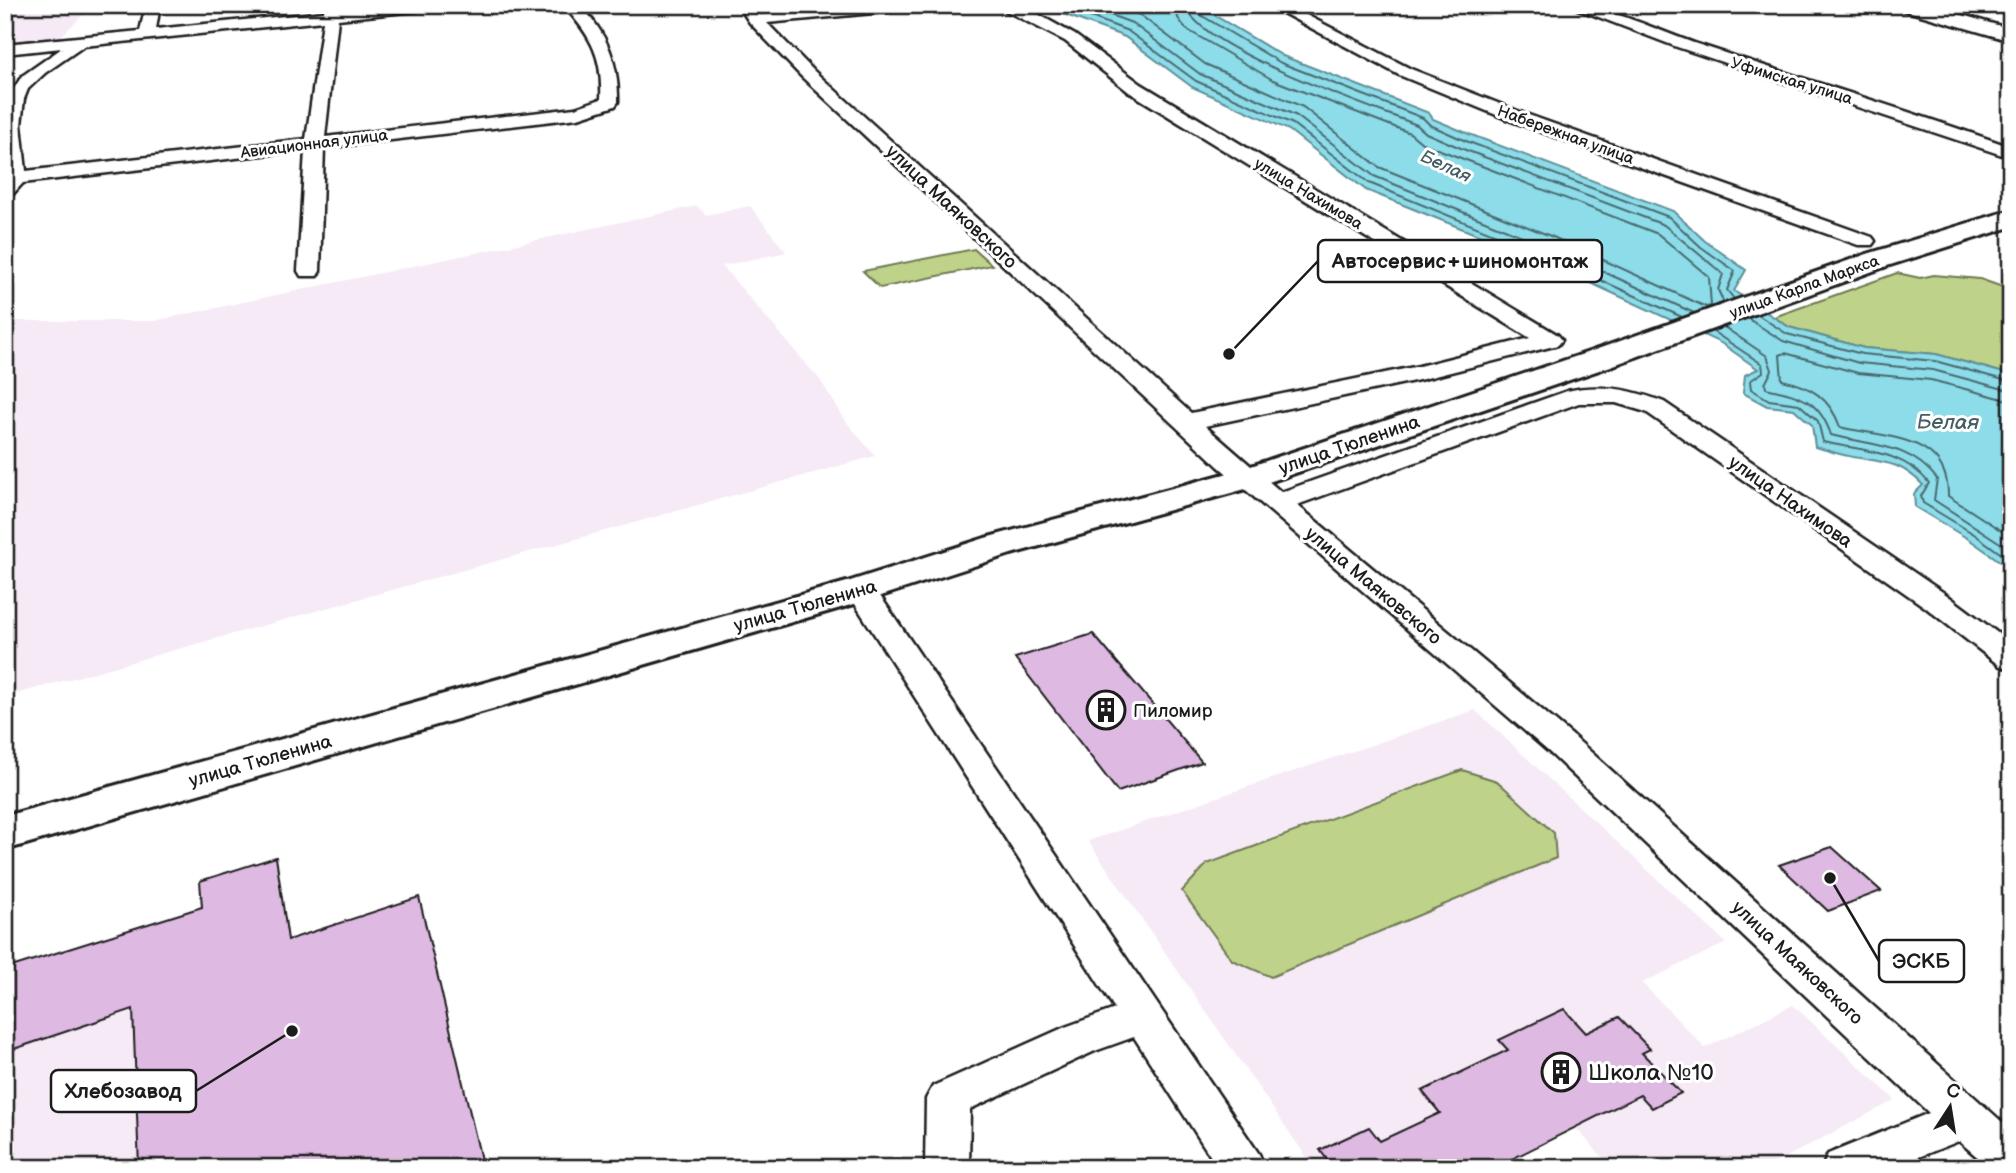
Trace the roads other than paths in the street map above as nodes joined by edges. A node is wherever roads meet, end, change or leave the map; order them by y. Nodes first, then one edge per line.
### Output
1 (153, 5) edge
2 (435, 5) edge
3 (570, 5) edge
4 (916, 5) edge
5 (1002, 5) edge
6 (1275, 5) edge
7 (1574, 5) edge
8 (1906, 5) edge
9 (333, 10) edge
10 (750, 13) edge
11 (147, 34) junction
12 (2011, 34) edge
13 (82, 42) junction
14 (5, 49) edge
15 (315, 143) junction
16 (2011, 153) edge
17 (11, 185) edge
18 (2011, 218) edge
19 (1871, 251) junction
20 (309, 271) dead end
21 (1600, 359) joint
22 (1187, 422) junction
23 (1262, 490) junction
24 (861, 590) junction
25 (2011, 659) edge
26 (5, 833) edge
27 (1141, 1017) junction
28 (1964, 1118) junction
29 (2011, 1158) edge
30 (947, 1168) edge
31 (1243, 1168) edge
32 (1844, 1168) edge

1 - 11 street
2 - 9 street
3 - 15 street, Авиационная улица
4 - 10 street
5 - 22 street, улица Нахимова
6 - 19 street, Набережная улица
7 - 16 street, Уфимская улица
8 - 12 street
9 - 11 street
9 - 15 street
10 - 22 street, улица Маяковского
11 - 13 street
13 - 14 street
13 - 17 street
15 - 17 street, Авиационная улица
15 - 20 street
18 - 19 main road, улица Карла Маркса
19 - 21 main road, улица Карла Маркса
21 - 23 main road, улица Тюленина
22 - 23 street, улица Маяковского
23 - 24 main road, улица Тюленина
23 - 25 street, улица Нахимова
23 - 28 street, улица Маяковского
24 - 26 main road, улица Тюленина
24 - 27 street
27 - 30 street
27 - 31 street
28 - 29 street, улица Маяковского
28 - 32 street

